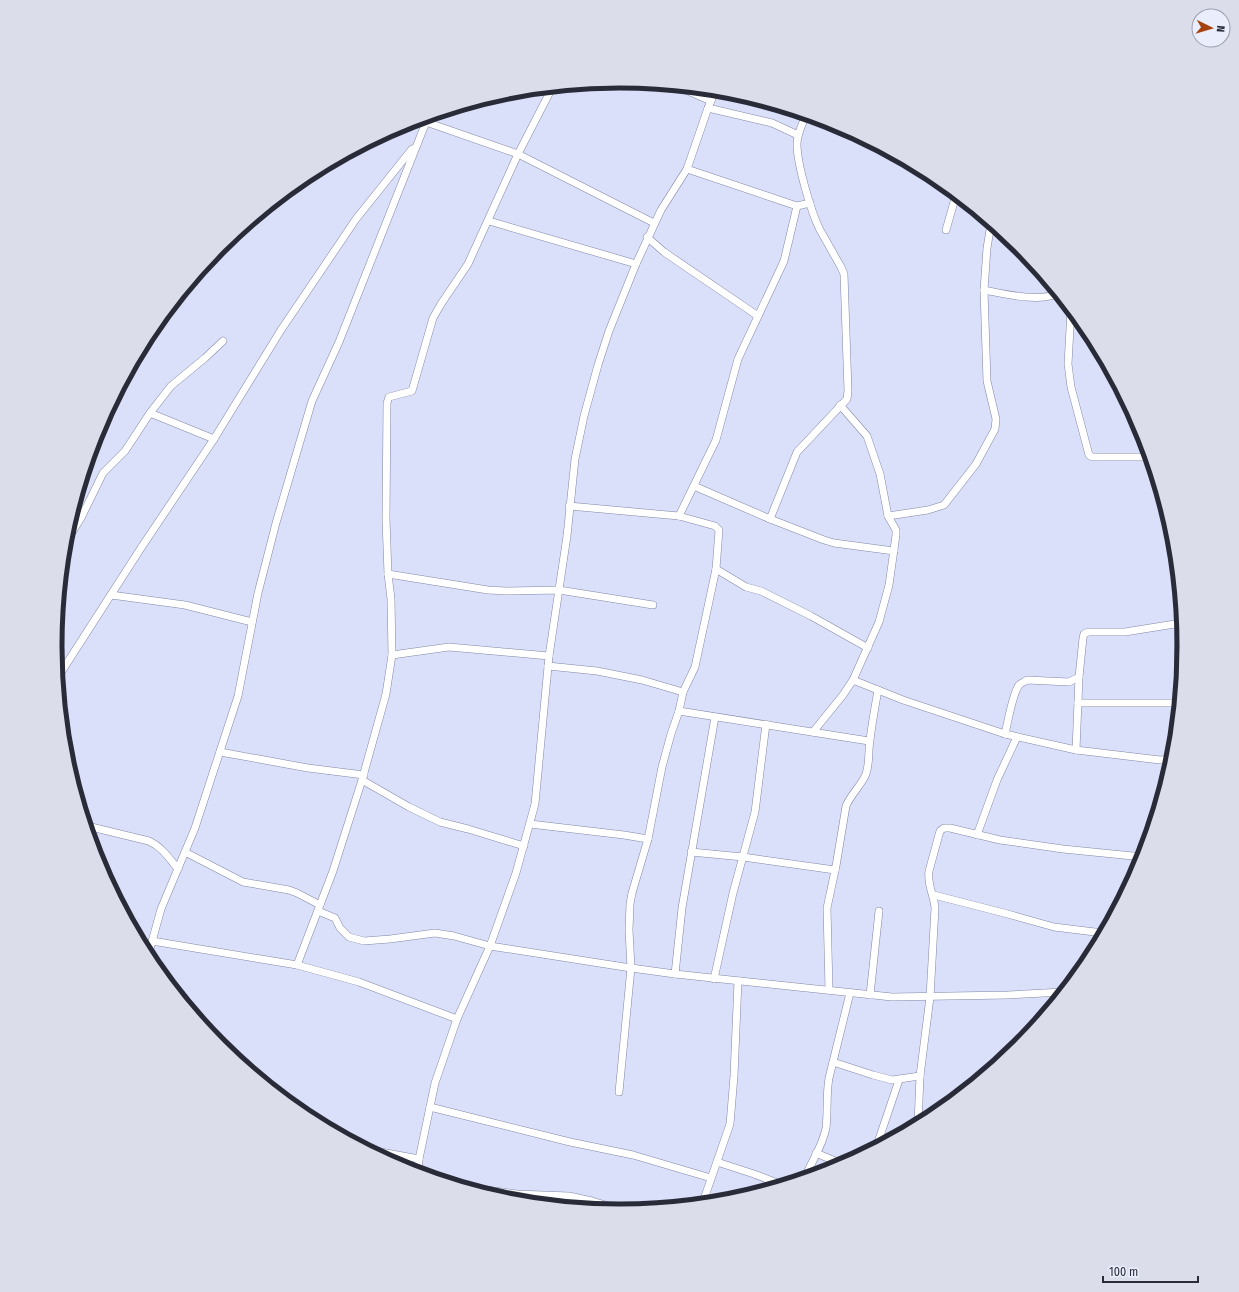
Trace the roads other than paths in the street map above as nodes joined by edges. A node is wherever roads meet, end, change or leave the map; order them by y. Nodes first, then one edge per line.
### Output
1 (550, 93) edge
2 (688, 93) edge
3 (713, 96) edge
4 (709, 105) junction
5 (804, 120) edge
6 (432, 121) edge
7 (425, 124) edge
8 (798, 135) junction
9 (417, 142) junction
10 (518, 154) junction
11 (687, 169) junction
12 (954, 201) edge
13 (810, 203) junction
14 (797, 206) junction
15 (489, 221) junction
16 (654, 223) junction
17 (946, 230) dead end
18 (990, 230) edge
19 (648, 237) junction
20 (636, 264) junction
21 (984, 290) junction
22 (1053, 295) edge
23 (758, 316) junction
24 (1071, 319) edge
25 (223, 341) dead end
26 (840, 406) junction
27 (150, 413) junction
28 (214, 439) junction
29 (1143, 457) edge
30 (694, 486) junction
31 (569, 506) junction
32 (679, 516) junction
33 (888, 516) junction
34 (770, 519) junction
35 (75, 527) edge
36 (894, 551) junction
37 (716, 569) junction
38 (388, 574) junction
39 (559, 590) junction
40 (111, 595) junction
41 (653, 605) dead end
42 (252, 622) junction
43 (1176, 624) edge
44 (868, 648) junction
45 (392, 656) junction
46 (549, 656) junction
47 (548, 666) junction
48 (63, 670) edge
49 (1079, 677) junction
50 (853, 680) junction
51 (878, 690) junction
52 (683, 692) junction
53 (1078, 703) junction
54 (1174, 703) edge
55 (679, 711) junction
56 (715, 717) junction
57 (766, 724) junction
58 (813, 732) junction
59 (1005, 734) junction
60 (1017, 737) junction
61 (869, 742) junction
62 (1076, 750) junction
63 (220, 752) junction
64 (1165, 760) edge
65 (363, 778) junction
66 (530, 824) junction
67 (93, 827) edge
68 (977, 835) junction
69 (648, 839) junction
70 (524, 846) junction
71 (185, 852) junction
72 (692, 852) junction
73 (1136, 856) edge
74 (743, 857) junction
75 (178, 869) junction
76 (835, 870) junction
77 (934, 895) junction
78 (319, 908) junction
79 (879, 911) dead end
80 (1097, 932) edge
81 (151, 943) junction
82 (490, 946) junction
83 (150, 947) edge
84 (297, 965) junction
85 (631, 968) junction
86 (675, 974) junction
87 (714, 979) junction
88 (738, 981) junction
89 (829, 990) junction
90 (1056, 992) edge
91 (850, 994) junction
92 (870, 995) junction
93 (930, 997) junction
94 (457, 1019) junction
95 (833, 1062) junction
96 (920, 1076) junction
97 (899, 1080) junction
98 (619, 1092) dead end
99 (430, 1107) junction
100 (918, 1117) edge
101 (879, 1139) edge
102 (816, 1153) junction
103 (390, 1154) edge
104 (419, 1159) junction
105 (834, 1161) edge
106 (717, 1162) junction
107 (418, 1166) edge
108 (808, 1171) edge
109 (711, 1178) junction
110 (774, 1182) edge
111 (514, 1193) edge
112 (705, 1197) edge
113 (598, 1203) edge

1 - 10 street
2 - 4 street
3 - 4 street
4 - 8 street
4 - 11 street
5 - 8 street
6 - 10 street
7 - 9 street
8 - 13 street
9 - 28 street
9 - 42 street
10 - 15 street
10 - 16 street
11 - 14 street
11 - 16 street
12 - 17 street
13 - 14 street
13 - 26 street
14 - 23 street
15 - 20 street
15 - 38 street
16 - 19 street
18 - 21 street
19 - 20 street
19 - 23 street
20 - 31 street
21 - 22 street
21 - 33 street
23 - 30 street
24 - 29 street
25 - 27 street
26 - 33 street
26 - 34 street
27 - 28 street
27 - 35 street
28 - 40 street
30 - 32 street
30 - 34 street
31 - 32 street
31 - 39 street
32 - 37 street
33 - 36 street
34 - 36 street
36 - 44 street
37 - 44 street
37 - 52 street
38 - 39 street
38 - 45 street
39 - 41 street
39 - 46 street
40 - 42 street
40 - 48 street
42 - 63 street
43 - 49 street
44 - 50 street
45 - 46 street
45 - 65 street
46 - 47 street
47 - 52 street
47 - 66 street
49 - 53 street
49 - 59 street
50 - 51 street
50 - 58 street
51 - 59 street
51 - 61 street
52 - 55 street
53 - 54 street
53 - 62 street
55 - 56 street
55 - 69 street
56 - 57 street
56 - 72 street
57 - 58 street
57 - 74 street
58 - 61 street
59 - 60 street
60 - 62 street
60 - 68 street
61 - 76 street
62 - 64 street
63 - 65 street
63 - 71 street
65 - 70 street
65 - 78 street
66 - 69 street
66 - 70 street
67 - 75 street
68 - 73 street
68 - 77 street
69 - 85 street
70 - 82 street
71 - 75 street
71 - 78 street
72 - 74 street
72 - 86 street
74 - 76 street
74 - 87 street
75 - 81 street
76 - 89 street
77 - 80 street
77 - 93 street
78 - 82 street
78 - 84 street
79 - 92 street
81 - 83 street
81 - 84 street
82 - 85 street
82 - 94 street
84 - 94 street
85 - 86 street
85 - 98 street
86 - 87 street
87 - 88 street
88 - 89 street
88 - 106 street
89 - 91 street
90 - 93 street
91 - 92 street
91 - 95 street
92 - 93 street
93 - 96 street
94 - 99 street
95 - 97 street
95 - 102 street
96 - 97 street
96 - 100 street
97 - 101 street
99 - 104 street
99 - 109 street
102 - 105 street
102 - 108 street
103 - 104 street
104 - 107 street
106 - 109 street
106 - 110 street
109 - 112 street
111 - 113 street

